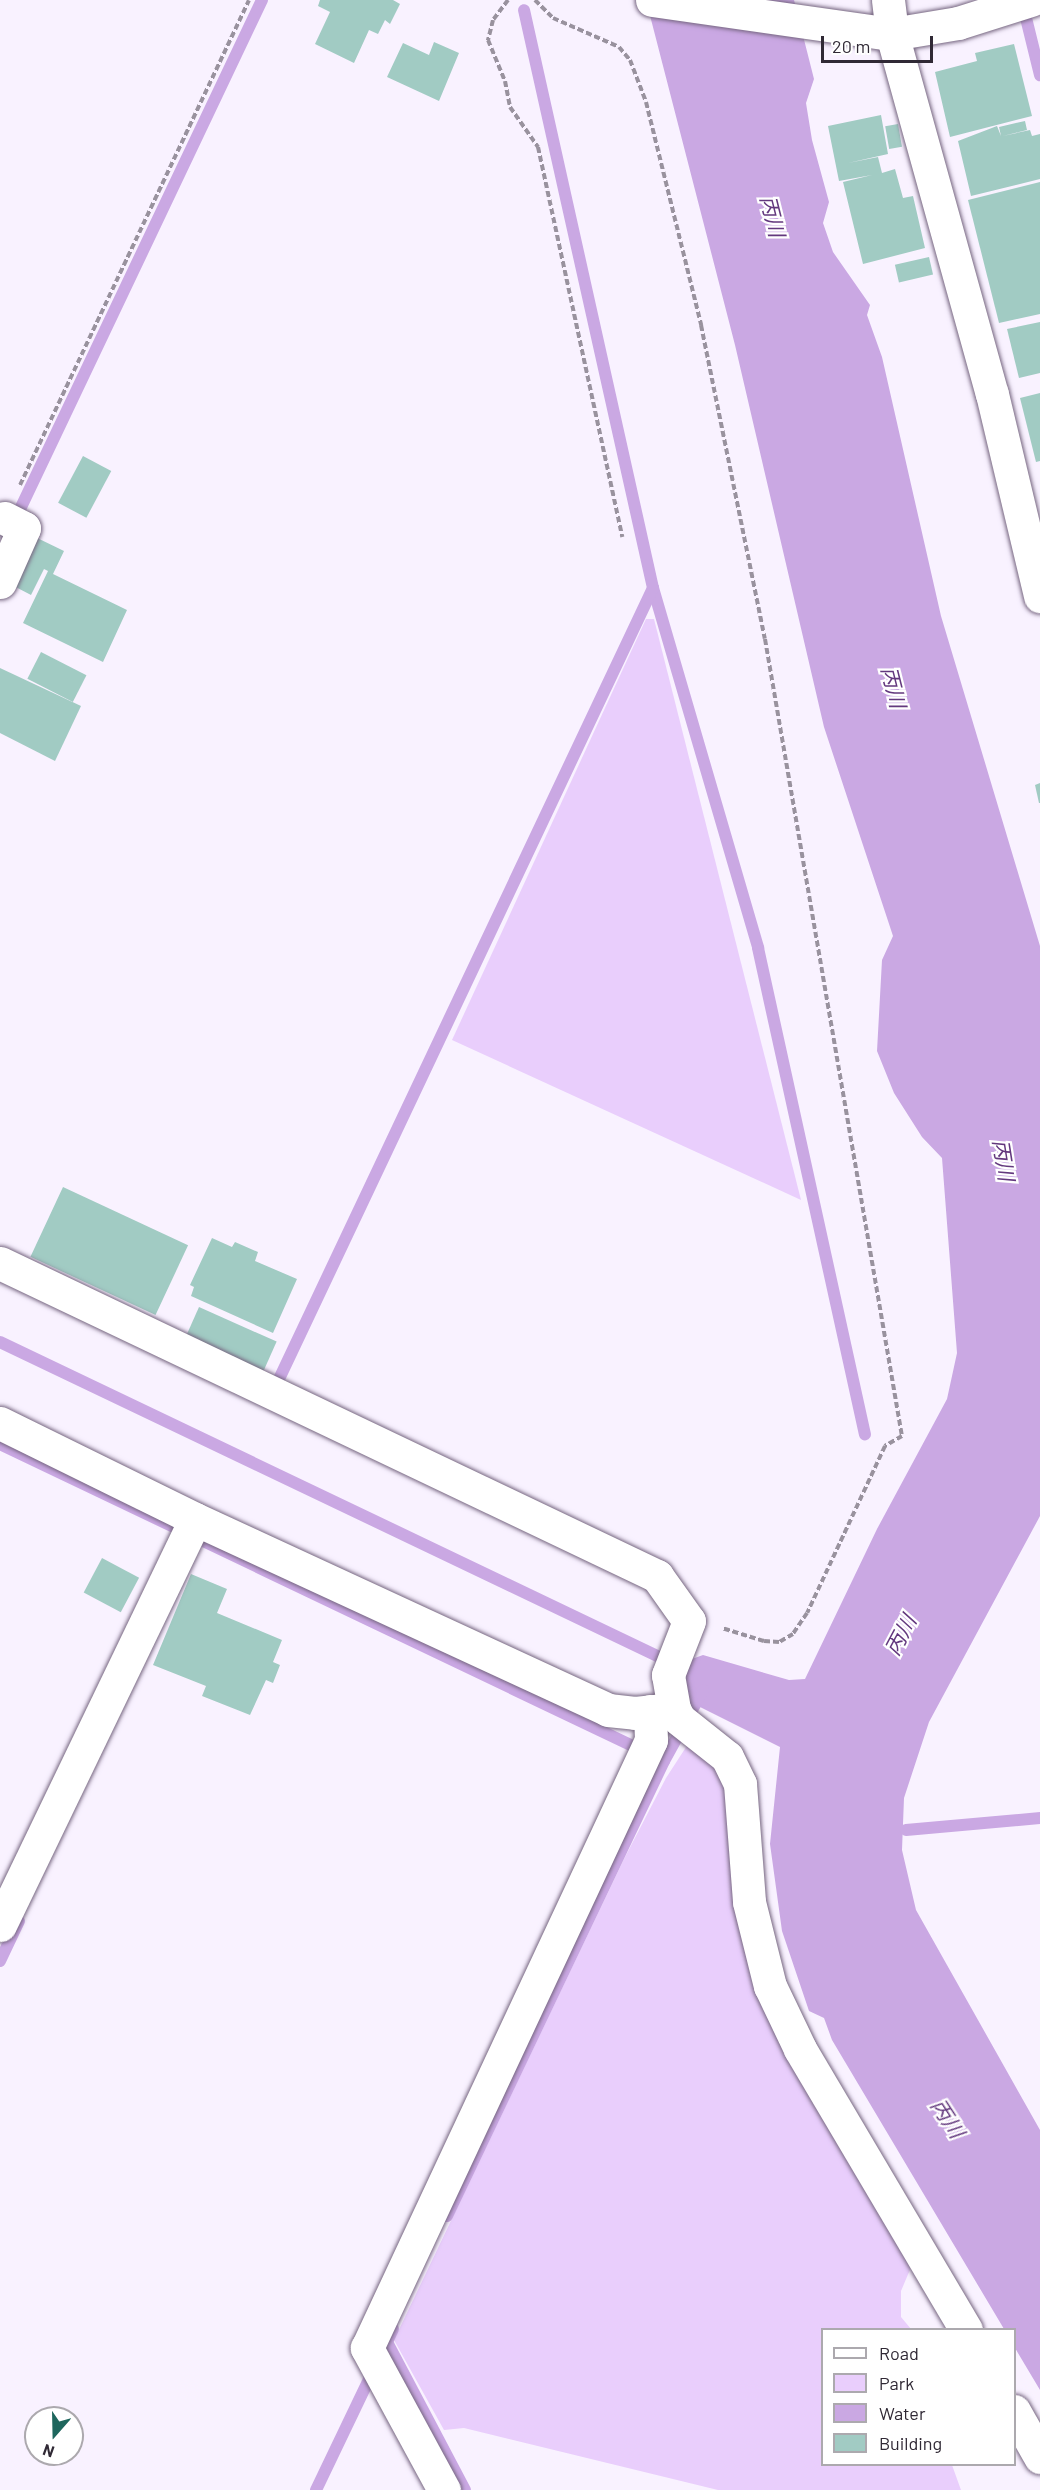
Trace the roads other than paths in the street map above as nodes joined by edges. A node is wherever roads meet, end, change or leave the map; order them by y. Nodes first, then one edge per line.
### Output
1 (652, 0) edge
2 (888, 0) edge
3 (1031, 0) edge
4 (880, 33) junction
5 (11, 522) road end
6 (0, 582) edge
7 (1040, 596) edge
8 (0, 1263) edge
9 (0, 1423) edge
10 (189, 1530) junction
11 (664, 1728) junction
12 (0, 1925) edge
13 (965, 2328) edge
14 (1016, 2415) edge
15 (1040, 2457) edge
16 (444, 2490) edge

1 - 4 street
2 - 4 street
3 - 4 street
4 - 7 street
5 - 6 street
8 - 11 street
9 - 10 street
10 - 11 street
10 - 12 street
11 - 13 street
11 - 16 street
14 - 15 street

